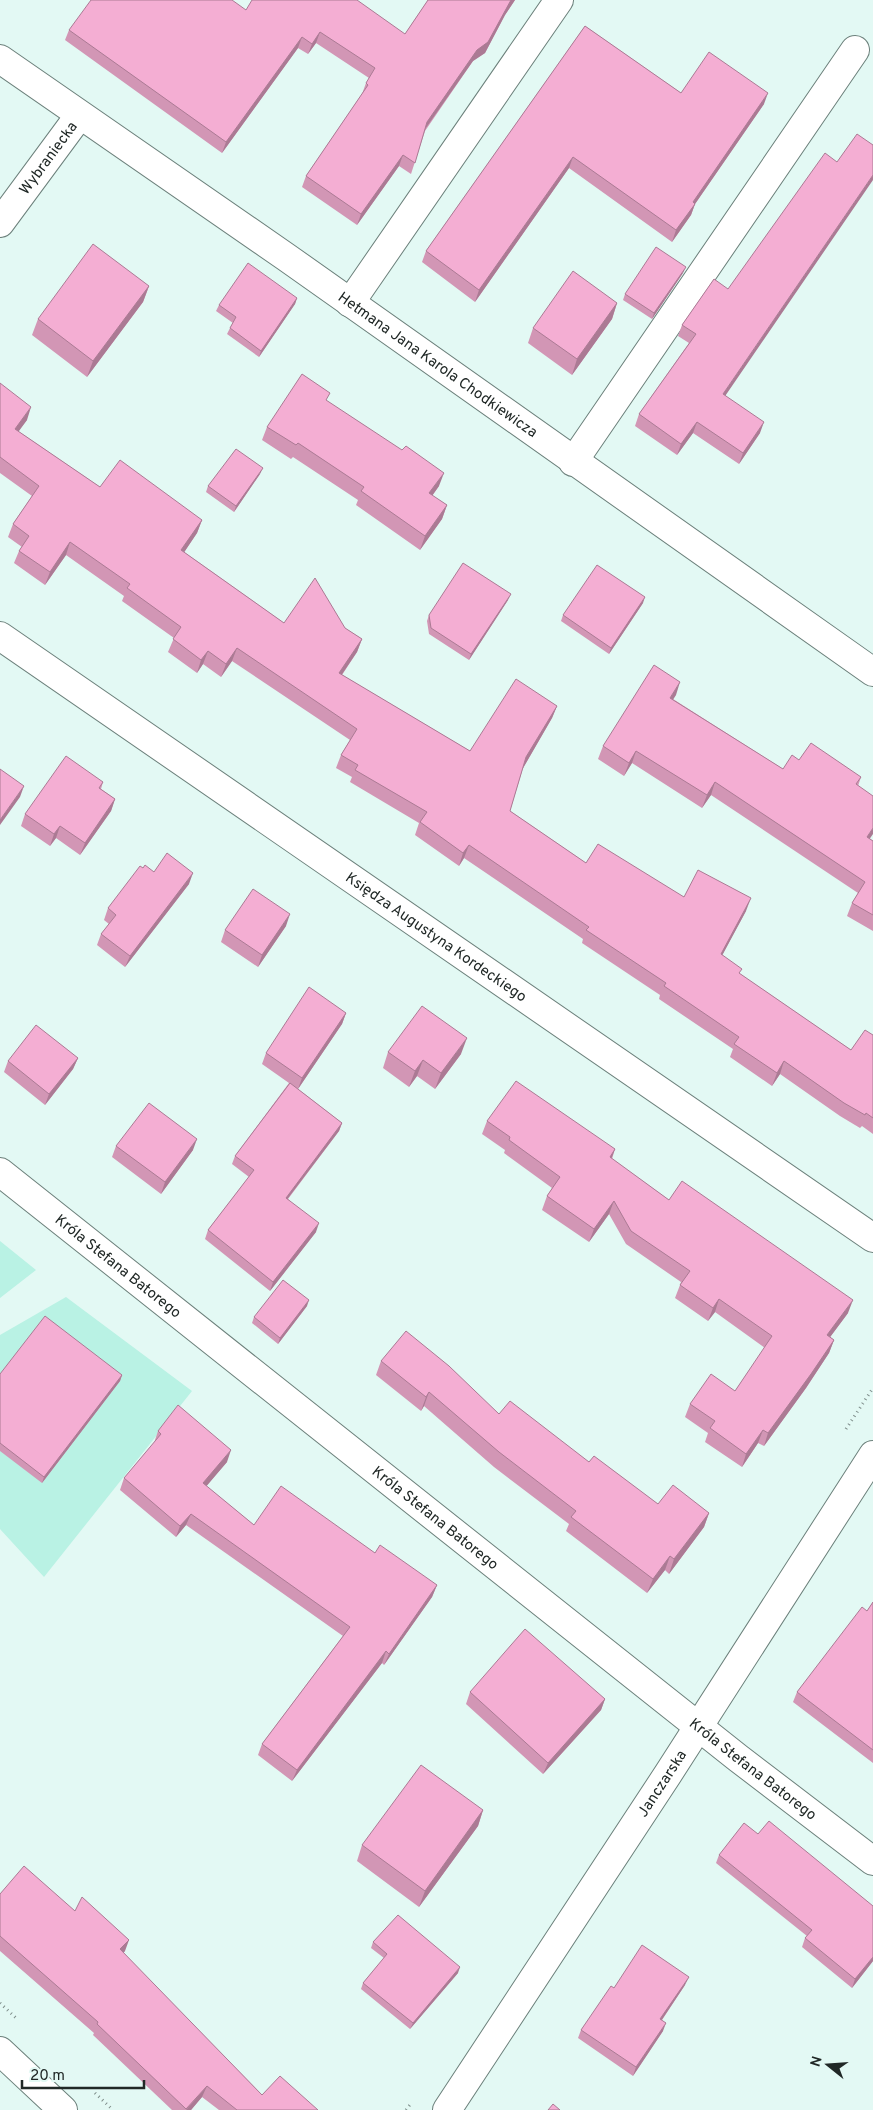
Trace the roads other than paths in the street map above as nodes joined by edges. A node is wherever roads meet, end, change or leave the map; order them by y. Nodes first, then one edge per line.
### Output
1 (559, 0) edge
2 (855, 50) dead end
3 (0, 59) edge
4 (79, 116) junction
5 (0, 223) edge
6 (350, 303) junction
7 (573, 462) junction
8 (0, 636) edge
9 (873, 672) edge
10 (0, 1172) edge
11 (873, 1238) edge
12 (873, 1455) edge
13 (699, 1725) junction
14 (873, 1861) edge
15 (0, 2051) edge
16 (62, 2110) edge
17 (447, 2110) edge

1 - 6 street
2 - 7 street
3 - 4 street, Hetmana Jana Karola Chodkiewicza
4 - 5 street, Wybraniecka
4 - 6 street, Hetmana Jana Karola Chodkiewicza
6 - 7 street, Hetmana Jana Karola Chodkiewicza
7 - 9 street, Hetmana Jana Karola Chodkiewicza
8 - 11 street, Księdza Augustyna Kordeckiego
10 - 13 street, Króla Stefana Batorego
12 - 13 street, Janczarska
13 - 14 street, Króla Stefana Batorego
13 - 17 street, Janczarska
15 - 16 street

